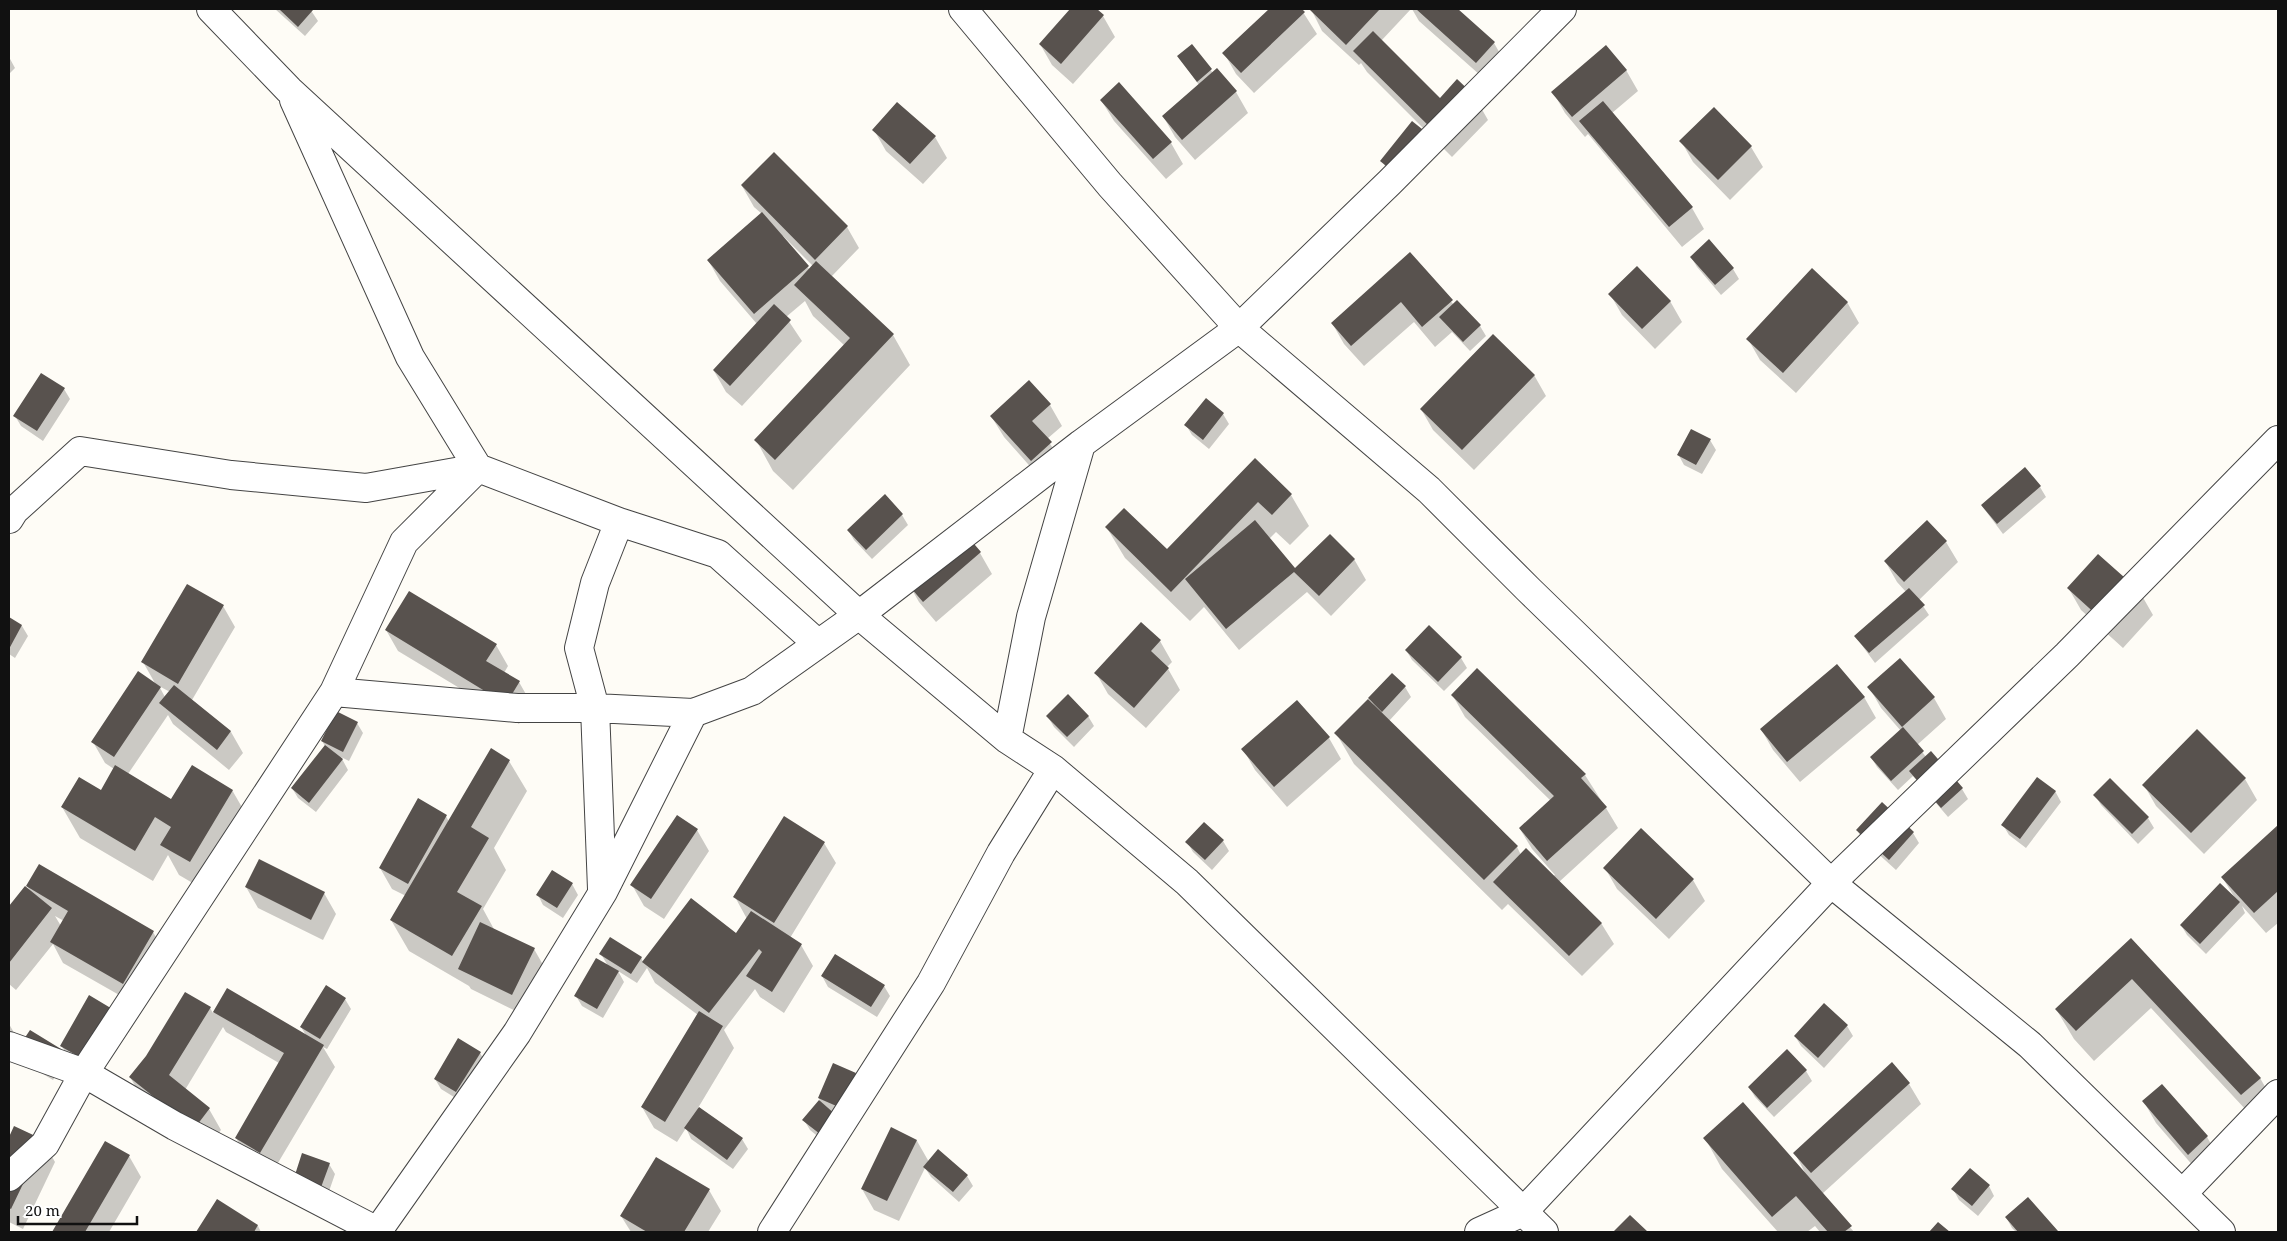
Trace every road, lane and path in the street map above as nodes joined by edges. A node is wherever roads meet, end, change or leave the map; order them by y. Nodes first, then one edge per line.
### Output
1 (211, 9) edge
2 (1562, 9) edge
3 (969, 11) edge
4 (289, 90) junction
5 (1239, 328) junction
6 (2278, 440) edge
7 (1081, 444) junction
8 (478, 468) junction
9 (9, 519) edge
10 (619, 522) junction
11 (859, 615) junction
12 (817, 643) junction
13 (334, 692) junction
14 (595, 708) junction
15 (694, 713) junction
16 (1006, 738) junction
17 (1054, 769) junction
18 (1832, 882) junction
19 (603, 892) junction
20 (9, 1046) edge
21 (84, 1073) junction
22 (2278, 1094) edge
23 (9, 1177) edge
24 (2182, 1194) junction
25 (1522, 1212) junction
26 (378, 1232) edge
27 (772, 1232) edge
28 (1479, 1232) edge
29 (1544, 1232) edge
30 (2221, 1232) edge

1 - 4 street
2 - 5 street
3 - 5 street
4 - 8 street
4 - 11 street
5 - 7 street
5 - 18 street
6 - 18 street
7 - 11 street
7 - 16 street
8 - 9 street
8 - 10 street
8 - 13 street
10 - 12 street
10 - 14 street
11 - 12 street
11 - 16 street
12 - 15 street
13 - 14 street
13 - 21 street
14 - 15 street
14 - 19 street
15 - 19 street
16 - 17 street
17 - 25 street
17 - 27 street
18 - 24 street
18 - 25 street
19 - 26 street
20 - 21 street
21 - 23 street
21 - 26 street
22 - 24 street
24 - 30 street
25 - 28 street
25 - 29 street

